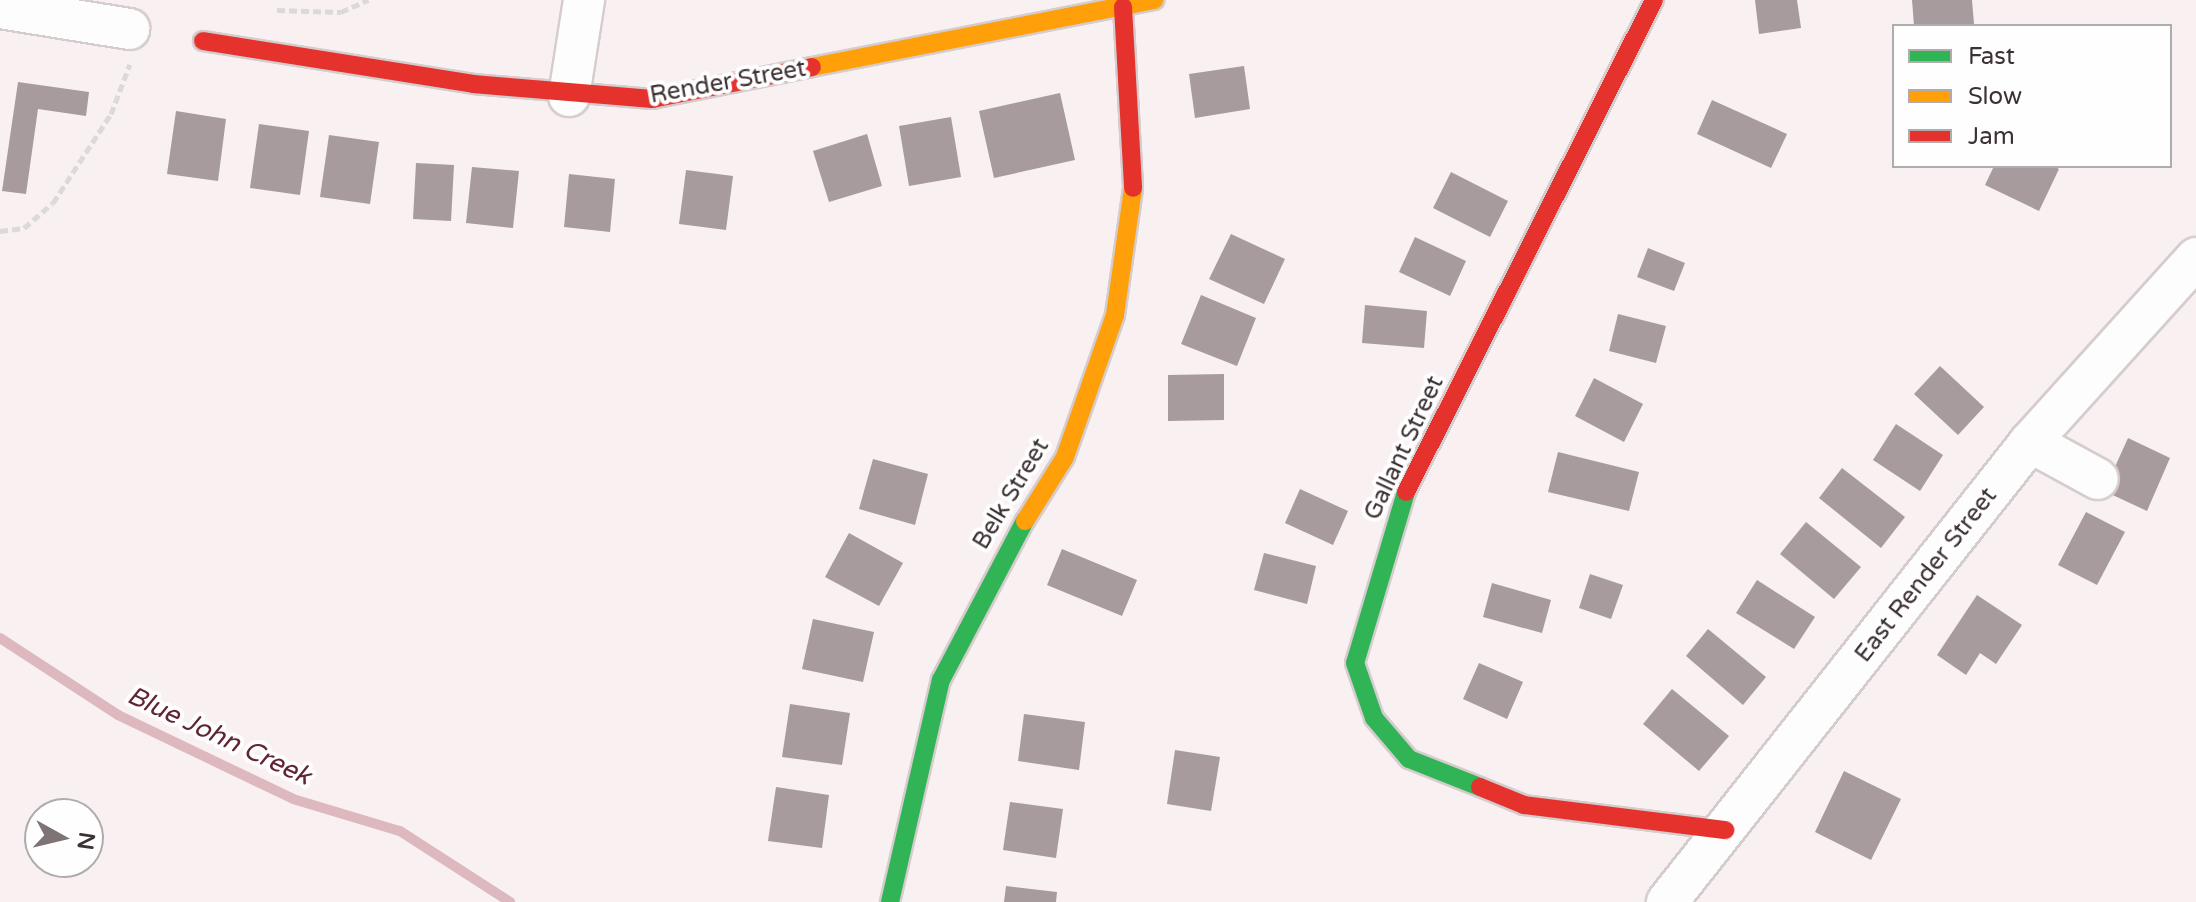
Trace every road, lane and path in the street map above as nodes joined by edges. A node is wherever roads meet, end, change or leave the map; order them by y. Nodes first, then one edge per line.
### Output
1 (368, 0) edge
2 (584, 0) edge
3 (1154, 0) edge
4 (1654, 0) edge
5 (1123, 7) junction
6 (0, 8) edge
7 (259, 9) dead end
8 (203, 41) dead end
9 (132, 43) joint
10 (569, 96) junction
11 (0, 231) edge
12 (2196, 258) edge
13 (2030, 442) junction
14 (2098, 479) dead end
15 (1725, 830) junction
16 (890, 902) edge
17 (1667, 902) edge

1 - 7 path
2 - 10 street
3 - 5 street, Render Street
4 - 15 street, Gallant Street
5 - 10 street, Render Street
5 - 16 street, Belk Street
6 - 9 street
8 - 10 street, Render Street
9 - 11 path
12 - 13 street, East Render Street
13 - 14 street
13 - 15 street, East Render Street
15 - 17 street, East Render Street

